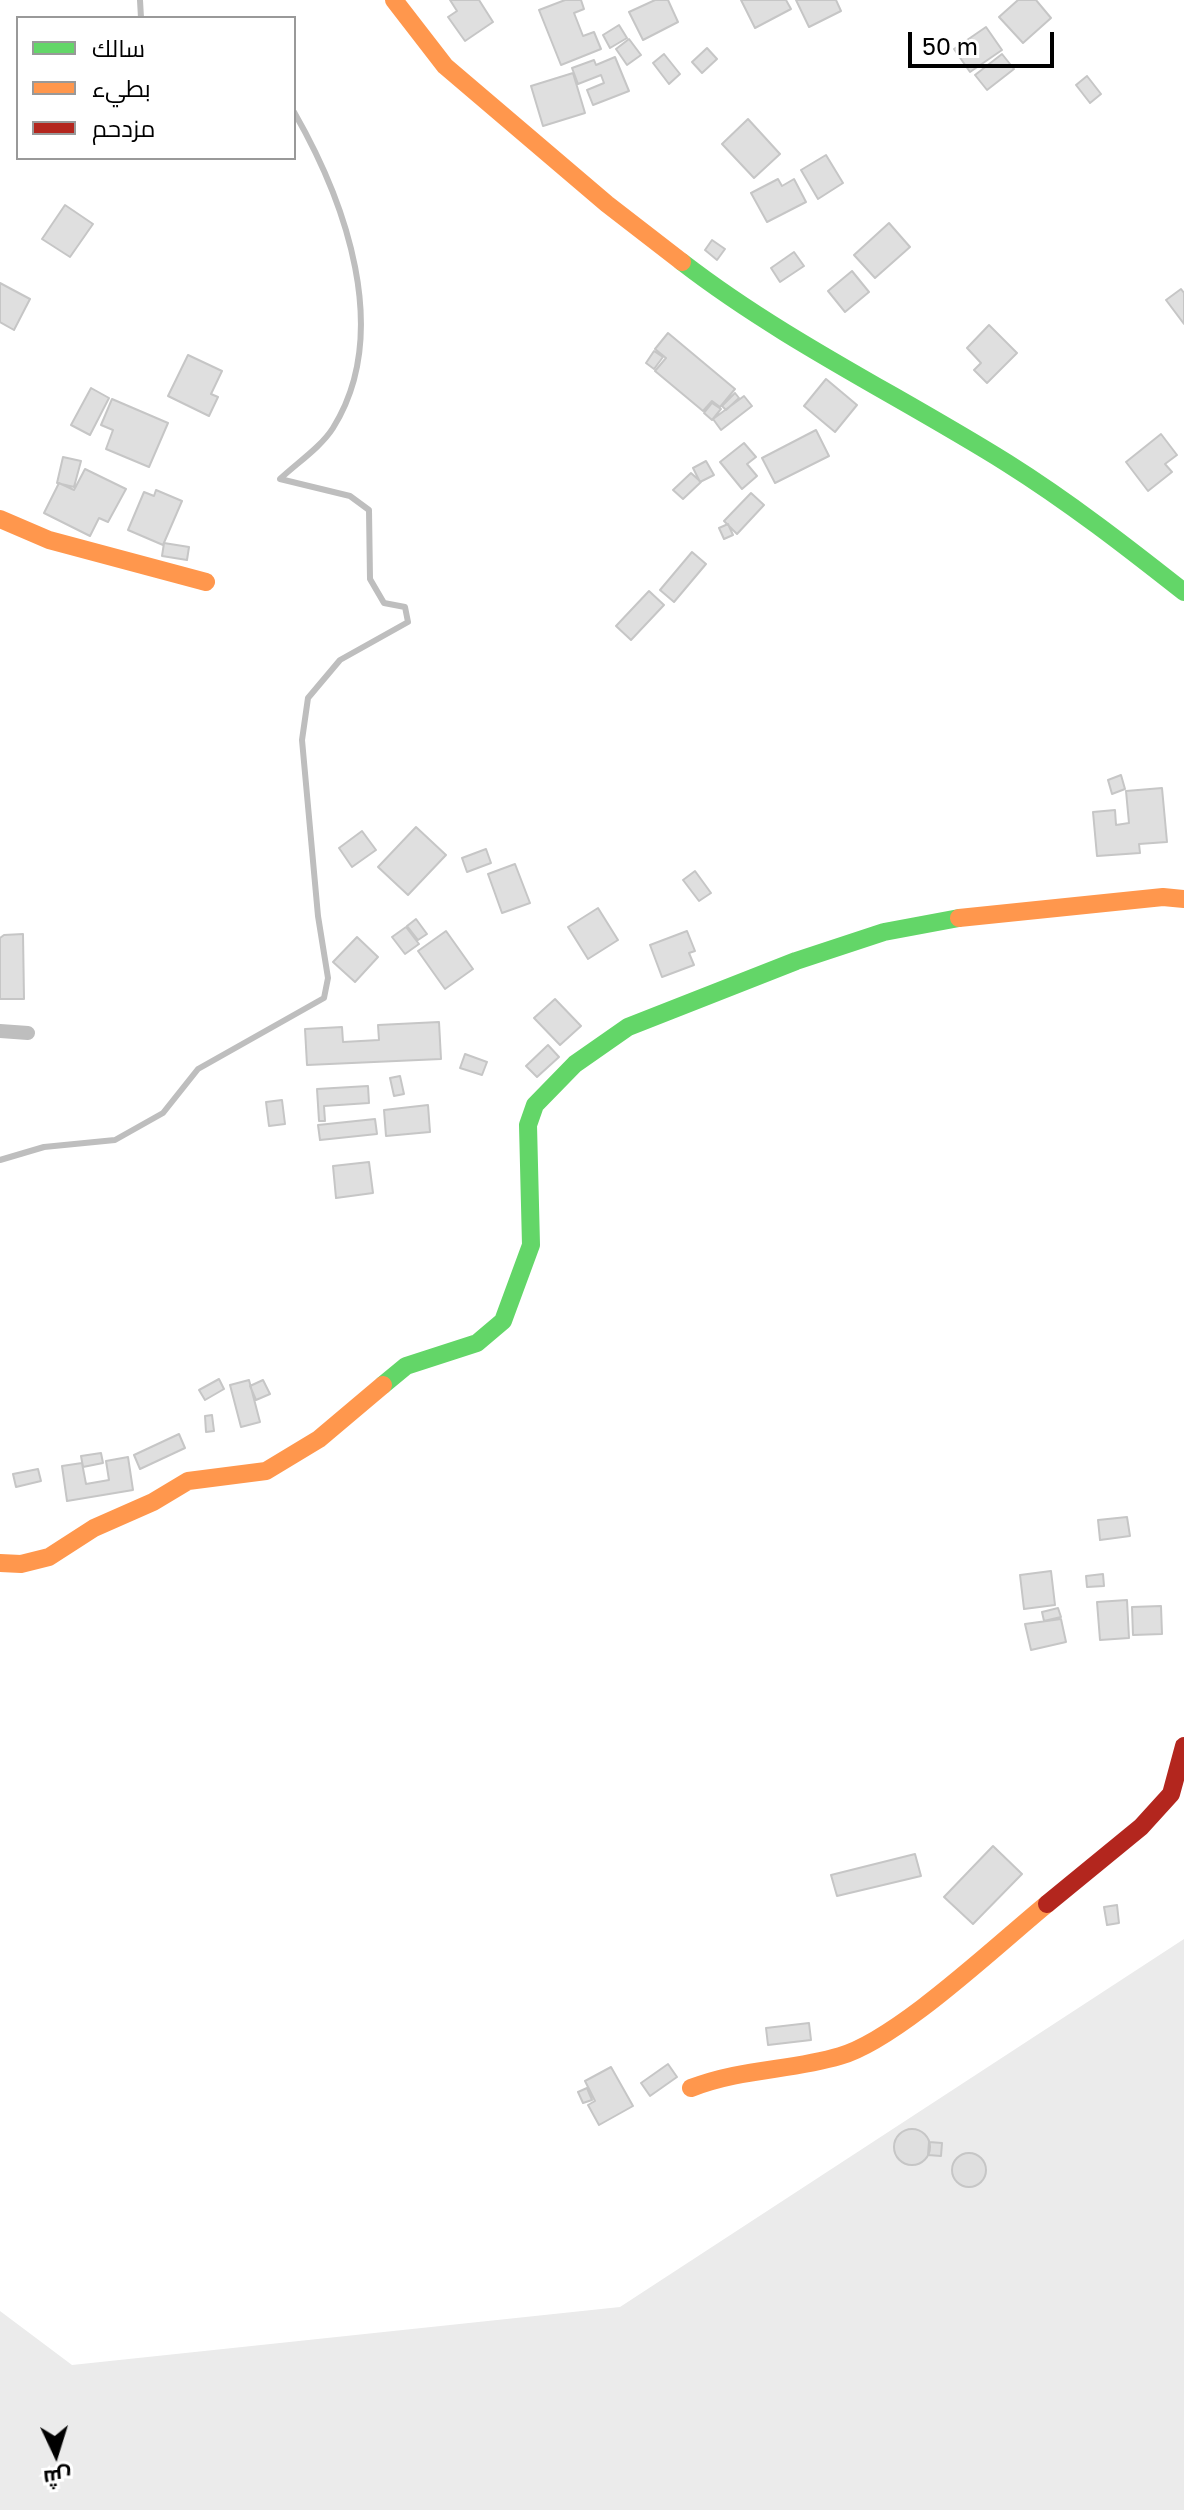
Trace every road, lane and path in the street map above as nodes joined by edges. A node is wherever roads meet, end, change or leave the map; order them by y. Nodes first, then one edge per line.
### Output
1 (394, 0) edge
2 (0, 519) edge
3 (206, 582) dead end
4 (1184, 592) edge
5 (1184, 899) edge
6 (0, 1031) edge
7 (28, 1033) dead end
8 (0, 1563) edge
9 (1184, 1746) edge
10 (691, 2088) dead end

1 - 4 street
2 - 3 street
5 - 8 street
6 - 7 street
9 - 10 street

